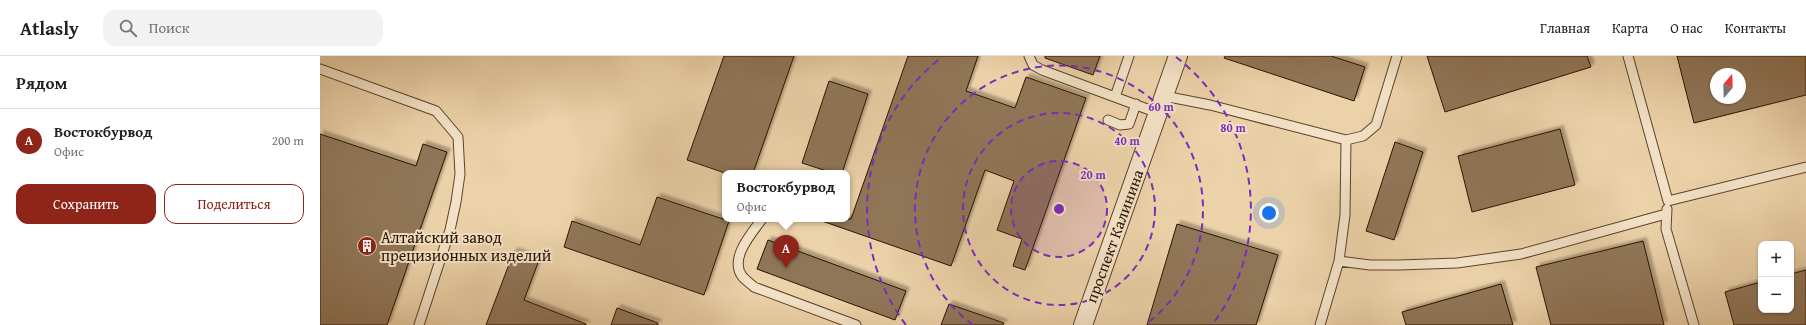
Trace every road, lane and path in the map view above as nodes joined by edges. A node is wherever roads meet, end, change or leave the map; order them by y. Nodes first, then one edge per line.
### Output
1 (1030, 56) edge
2 (1129, 56) edge
3 (1178, 56) edge
4 (1397, 56) edge
5 (1628, 56) edge
6 (320, 69) edge
7 (1164, 96) junction
8 (1115, 97) junction
9 (1136, 104) junction
10 (1158, 113) junction
11 (1108, 120) dead end
12 (1346, 140) junction
13 (1806, 167) edge
14 (1668, 201) junction
15 (1666, 214) junction
16 (760, 222) edge
17 (1339, 261) junction
18 (419, 325) edge
19 (856, 325) edge
20 (1083, 325) edge
21 (1320, 325) edge
22 (1694, 325) edge

1 - 8 lane
2 - 8 lane
3 - 7 street, проспект Калинина
4 - 12 lane
5 - 14 lane
6 - 18 lane
7 - 10 street, проспект Калинина
7 - 12 lane
8 - 9 lane
9 - 10 lane
9 - 11 lane
10 - 20 street, проспект Калинина
12 - 17 lane
13 - 14 lane
14 - 15 lane
15 - 17 lane
15 - 22 lane
16 - 19 lane
17 - 21 lane

